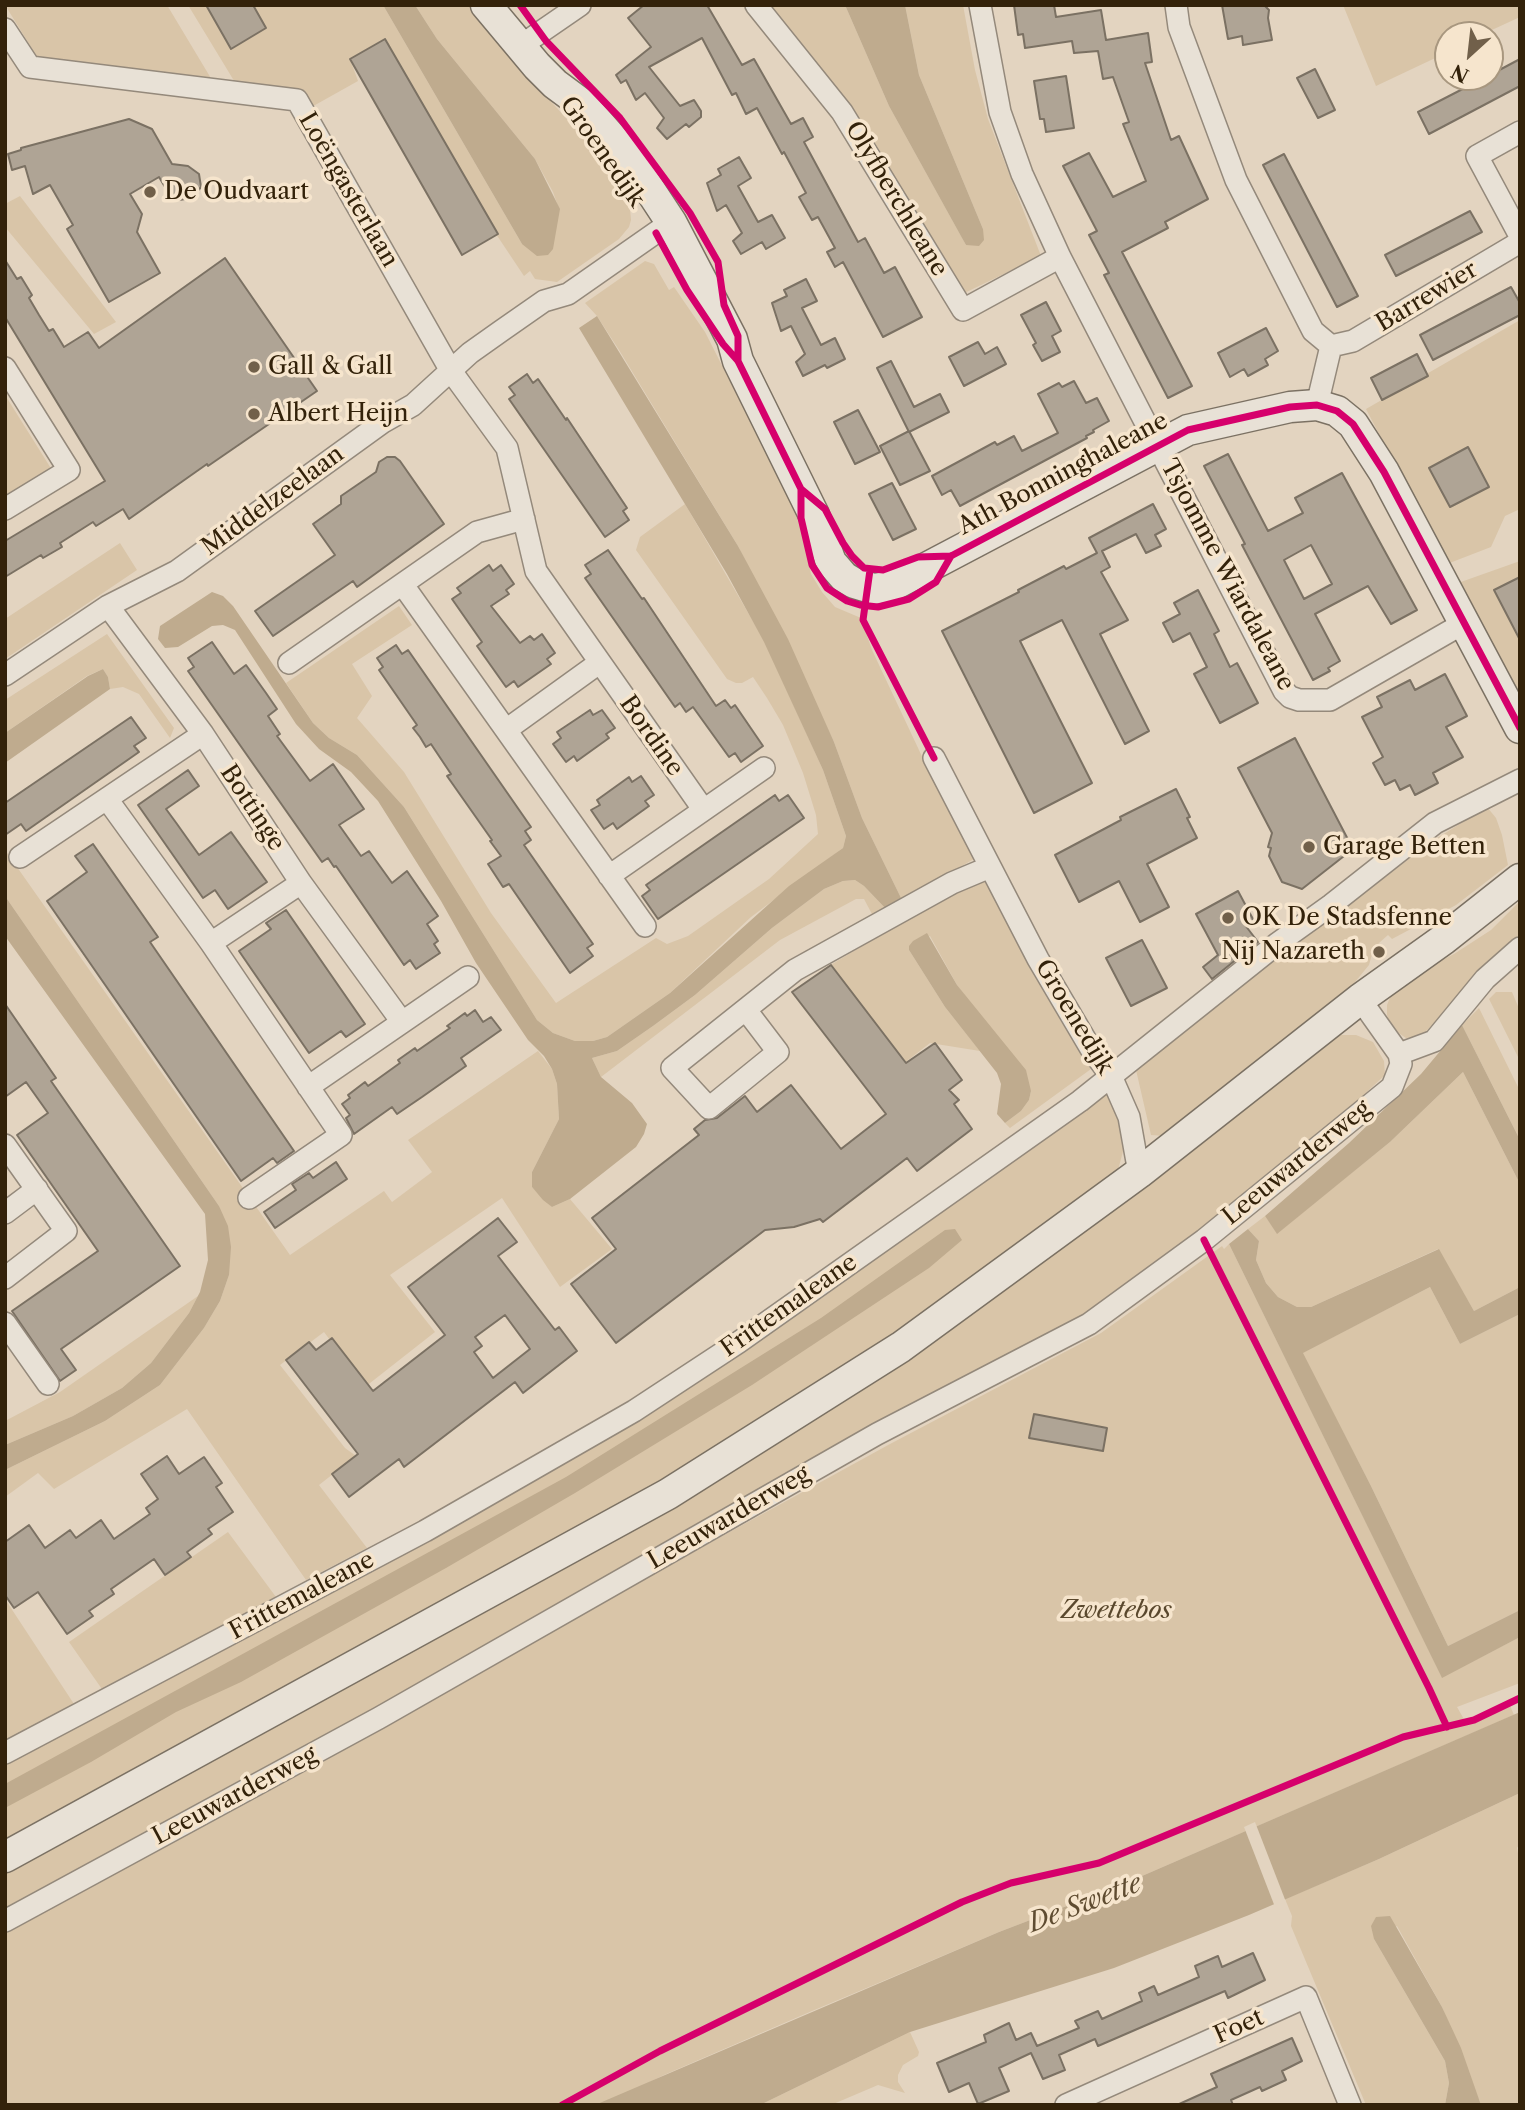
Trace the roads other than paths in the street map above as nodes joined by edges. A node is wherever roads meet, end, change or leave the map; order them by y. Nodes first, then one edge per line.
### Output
1 (486, 5) edge
2 (580, 5) edge
3 (756, 5) edge
4 (980, 5) edge
5 (1176, 5) edge
6 (5, 29) edge
7 (519, 47) junction
8 (1520, 132) edge
9 (663, 227) junction
10 (1520, 236) edge
11 (1520, 242) edge
12 (1059, 257) junction
13 (1331, 346) junction
14 (5, 368) edge
15 (451, 371) junction
16 (1317, 405) junction
17 (1157, 445) junction
18 (5, 509) edge
19 (524, 519) junction
20 (403, 585) junction
21 (867, 588) joint
22 (108, 606) junction
23 (1464, 623) junction
24 (289, 663) dead end
25 (599, 663) junction
26 (5, 675) edge
27 (1520, 728) edge
28 (506, 730) junction
29 (203, 734) junction
30 (934, 758) dead end
31 (764, 768) dead end
32 (1520, 780) edge
33 (107, 799) junction
34 (703, 809) junction
35 (20, 857) dead end
36 (990, 867) junction
37 (609, 876) junction
38 (1520, 879) edge
39 (301, 883) junction
40 (645, 926) dead end
41 (211, 943) junction
42 (1520, 948) edge
43 (468, 977) dead end
44 (1360, 999) junction
45 (746, 1010) junction
46 (402, 1022) junction
47 (1399, 1054) junction
48 (1111, 1076) junction
49 (308, 1087) junction
50 (5, 1145) edge
51 (1139, 1173) junction
52 (37, 1189) junction
53 (249, 1198) dead end
54 (5, 1213) edge
55 (5, 1278) edge
56 (5, 1323) edge
57 (48, 1384) dead end
58 (5, 1753) edge
59 (5, 1857) edge
60 (5, 1921) edge
61 (1066, 2105) edge
62 (1350, 2105) edge

1 - 7 main road, Groenedijk
2 - 7 street
3 - 12 street, Olyfberchleane
4 - 12 street, Tsjomme Wiardaleane
5 - 13 street
6 - 15 street, Loëngasterlaan
7 - 9 main road, Groenedijk
8 - 10 street
9 - 15 street, Middelzeelaan
9 - 21 main road, Groenedijk
11 - 13 street, Barrewier
12 - 17 street, Tsjomme Wiardaleane
13 - 16 street
14 - 18 street
15 - 19 street, Bordine
15 - 22 street, Middelzeelaan
16 - 17 main road, Ath Bonninghaleane
16 - 23 main road
17 - 21 main road, Ath Bonninghaleane
17 - 23 street, Tsjomme Wiardaleane
19 - 20 street
19 - 25 street, Bordine
20 - 24 street
20 - 28 street
22 - 26 street, Middelzeelaan
22 - 29 street, Bottinge
23 - 27 main road
25 - 28 street
25 - 34 street, Bordine
28 - 37 street
29 - 33 street
29 - 39 street, Bottinge
30 - 36 street, Groenedijk
31 - 34 street
32 - 48 street, Frittemaleane
33 - 35 street
33 - 41 street
34 - 37 street
36 - 45 street
36 - 48 street, Groenedijk
37 - 40 street
38 - 44 main road, Leeuwarderweg
39 - 41 street
39 - 46 street, Bottinge
41 - 49 street
42 - 47 street
43 - 46 street
44 - 47 street
44 - 51 main road, Leeuwarderweg
45 - 45 street
46 - 49 street
47 - 60 street, Leeuwarderweg
48 - 51 street, Groenedijk
48 - 58 street, Frittemaleane
49 - 53 street
50 - 52 street
51 - 59 main road, Leeuwarderweg
52 - 54 street
52 - 55 street
56 - 57 street
61 - 62 street, Foet

